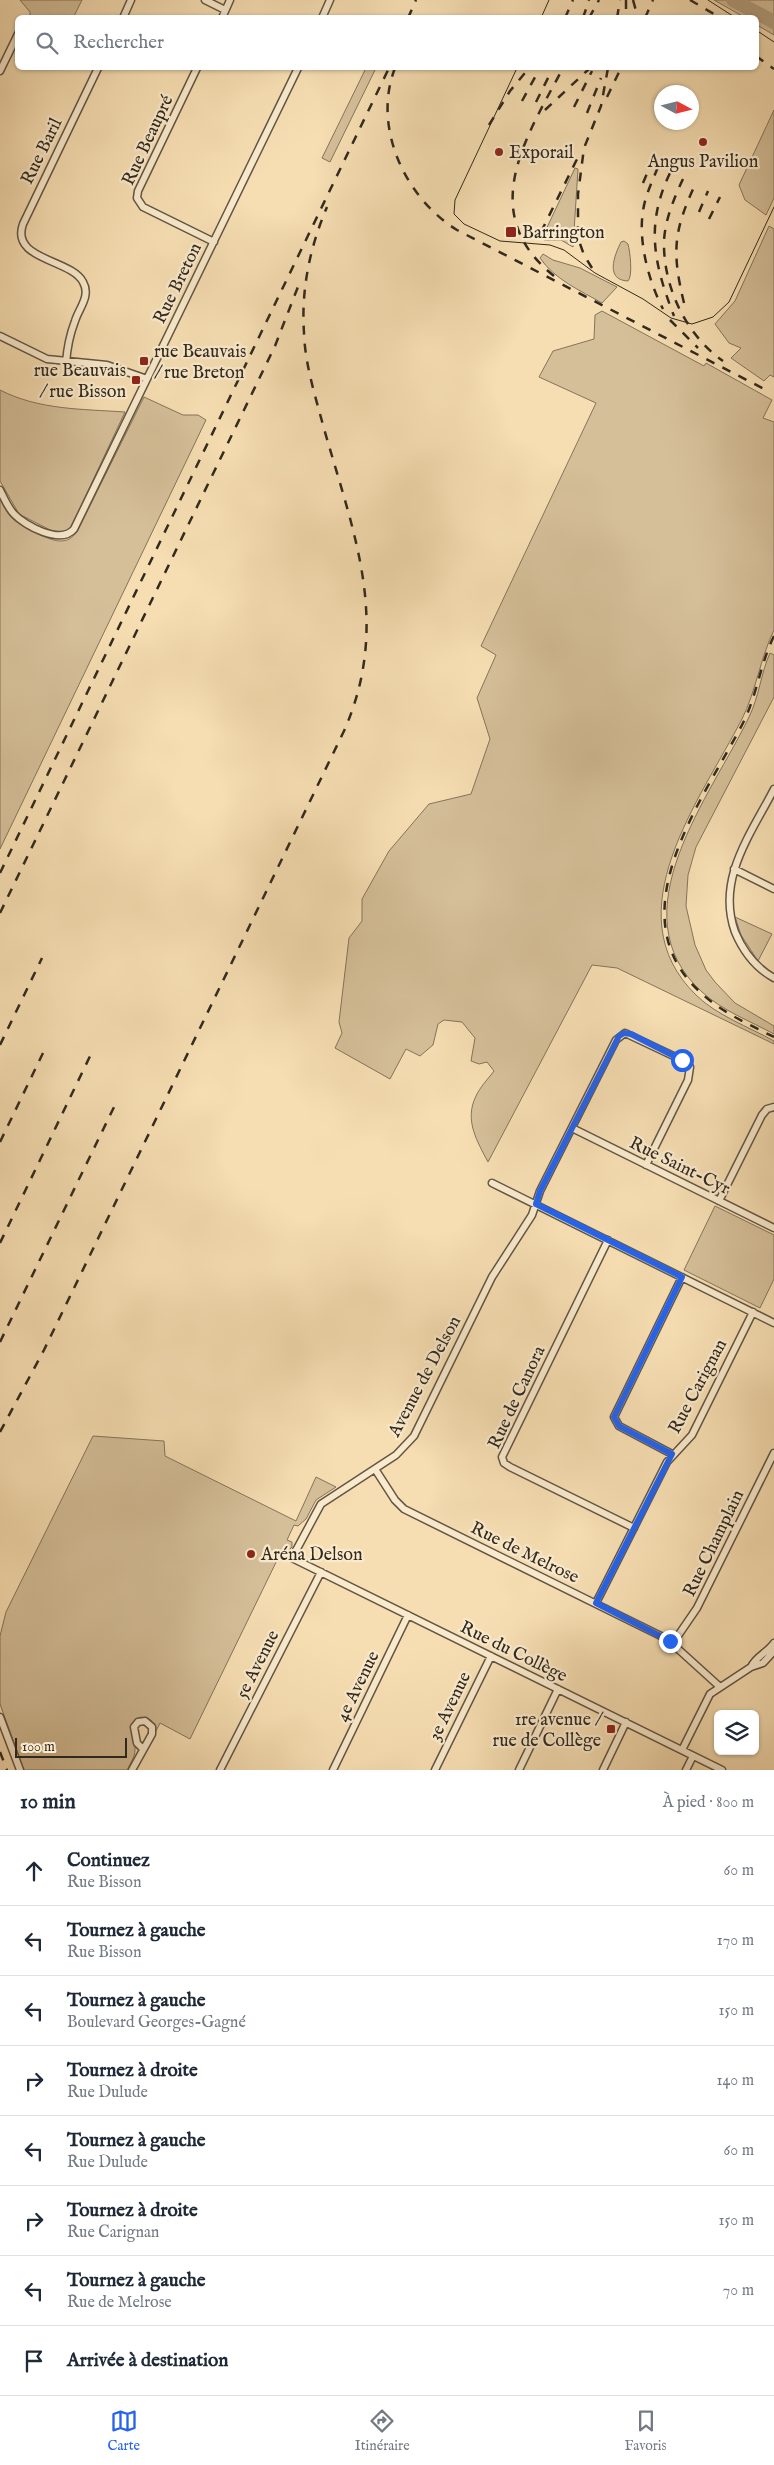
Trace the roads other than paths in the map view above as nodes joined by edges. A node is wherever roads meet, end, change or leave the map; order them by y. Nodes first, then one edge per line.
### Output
1 (131, 0) edge
2 (205, 0) edge
3 (230, 0) edge
4 (330, 0) edge
5 (225, 10) junction
6 (124, 15) edge
7 (223, 15) edge
8 (323, 15) edge
9 (15, 40) edge
10 (97, 70) edge
11 (196, 70) edge
12 (297, 70) edge
13 (0, 71) edge
14 (214, 242) junction
15 (0, 336) edge
16 (66, 362) junction
17 (146, 378) junction
18 (0, 490) edge
19 (774, 789) edge
20 (772, 799) edge
21 (734, 870) junction
22 (774, 889) edge
23 (774, 978) edge
24 (774, 1107) edge
25 (572, 1128) junction
26 (646, 1165) junction
27 (492, 1183) dead end
28 (719, 1201) junction
29 (536, 1204) junction
30 (774, 1228) edge
31 (608, 1240) junction
32 (682, 1277) junction
33 (752, 1312) junction
34 (774, 1323) edge
35 (774, 1453) edge
36 (672, 1454) junction
37 (375, 1469) junction
38 (634, 1528) junction
39 (292, 1558) joint
40 (320, 1572) junction
41 (596, 1603) junction
42 (408, 1615) junction
43 (673, 1643) junction
44 (774, 1643) edge
45 (774, 1651) edge
46 (491, 1656) junction
47 (751, 1667) junction
48 (720, 1687) junction
49 (558, 1689) junction
50 (0, 1717) edge
51 (626, 1722) junction
52 (143, 1749) dead end
53 (682, 1750) junction
54 (693, 1756) junction
55 (20, 1770) edge
56 (132, 1770) edge
57 (220, 1770) edge
58 (333, 1770) edge
59 (435, 1770) edge
60 (519, 1770) edge
61 (603, 1770) edge
62 (686, 1770) edge
63 (722, 1770) edge

1 - 6 street
2 - 5 street
3 - 5 street
4 - 8 street
5 - 7 street
9 - 13 street
10 - 16 street, Rue Baril
11 - 14 street, Rue Beaupré
12 - 14 street, Rue Breton
14 - 17 street, Rue Breton
15 - 16 street
16 - 17 street
17 - 18 street, Rue Breton
19 - 20 street
20 - 21 street
21 - 22 street
21 - 23 street
24 - 28 street
25 - 26 street, Rue Saint-Cyr
25 - 26 street, Avenue de Delson
25 - 29 street, Avenue de Delson
26 - 28 street, Rue Saint-Cyr
27 - 29 street
28 - 30 street, Rue Saint-Cyr
29 - 31 street
29 - 37 street, Avenue de Delson
31 - 32 street
31 - 38 street, Rue de Canora
32 - 33 street
32 - 36 street
33 - 34 street
33 - 36 street, Rue Carignan
35 - 43 street, Rue Champlain
36 - 38 street, Rue Carignan
37 - 39 street, Avenue de Delson
37 - 41 street, Rue de Melrose
38 - 41 street, Rue Carignan
39 - 40 street, Rue du Collège
40 - 42 street, Rue du Collège
40 - 57 street, 5e Avenue
41 - 43 street, Rue de Melrose
42 - 46 street, Rue du Collège
42 - 58 street, 4e Avenue
43 - 48 street, Rue de Melrose
44 - 47 street
45 - 47 street
46 - 49 street, Rue du Collège
46 - 59 street, 3e Avenue
47 - 48 street
48 - 53 street
49 - 51 street, Rue du Collège
49 - 60 street
50 - 55 street
51 - 53 street, Rue du Collège
51 - 61 street
52 - 56 street
53 - 54 street, Rue du Collège
54 - 62 street
54 - 63 street, Rue du Collège

